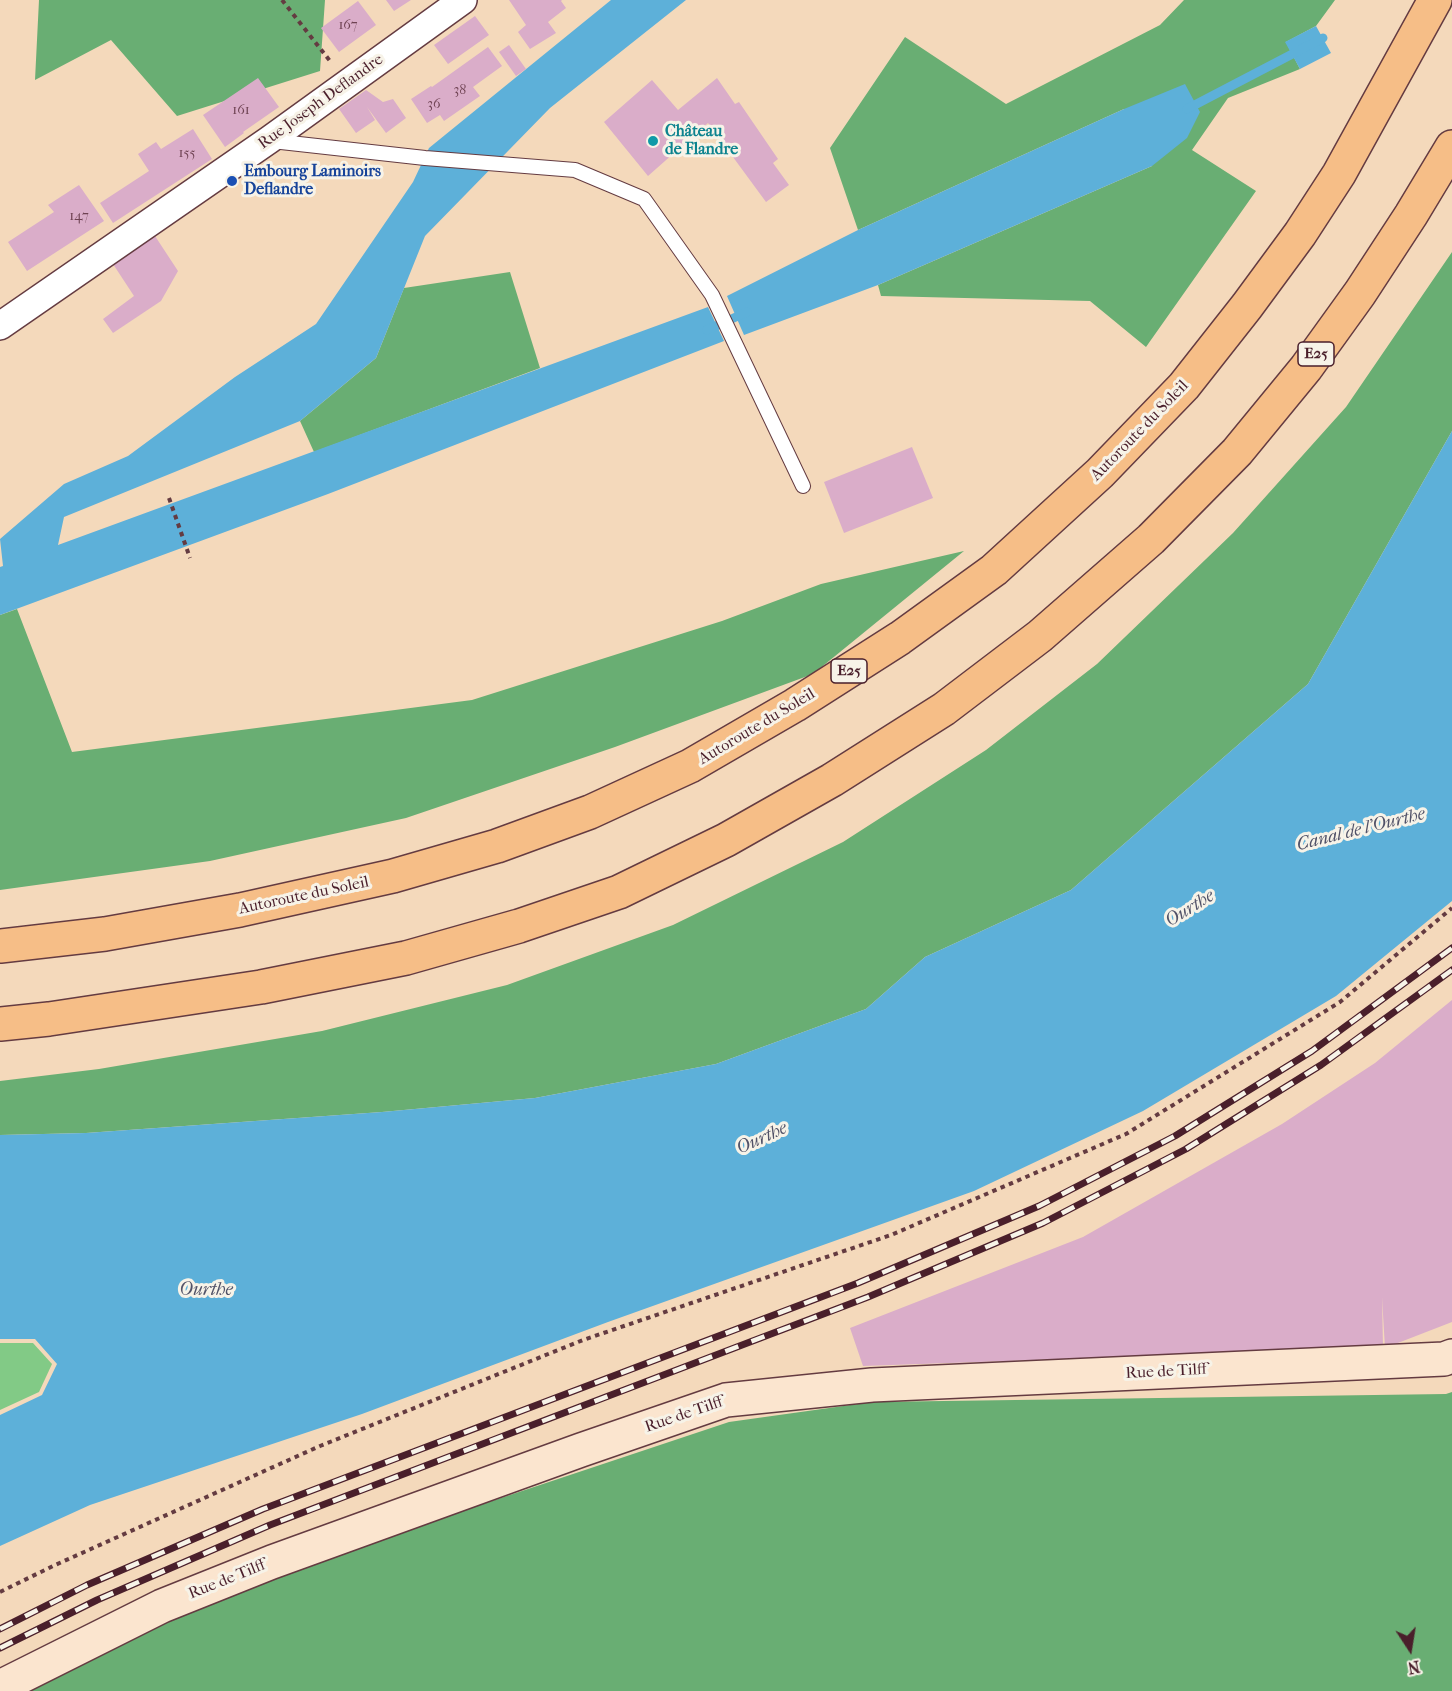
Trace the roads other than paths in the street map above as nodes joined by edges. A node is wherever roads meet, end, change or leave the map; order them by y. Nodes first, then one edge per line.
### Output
1 (463, 0) edge
2 (1435, 0) edge
3 (269, 140) junction
4 (1452, 147) edge
5 (0, 326) edge
6 (803, 486) dead end
7 (0, 946) edge
8 (0, 1024) edge
9 (1452, 1356) edge
10 (0, 1687) edge

1 - 3 street, Rue Joseph Deflandre
2 - 7 highway, Autoroute du Soleil / E25
3 - 5 street, Rue Joseph Deflandre
3 - 6 lane
4 - 8 highway, E25
9 - 10 main road, Rue de Tilff

